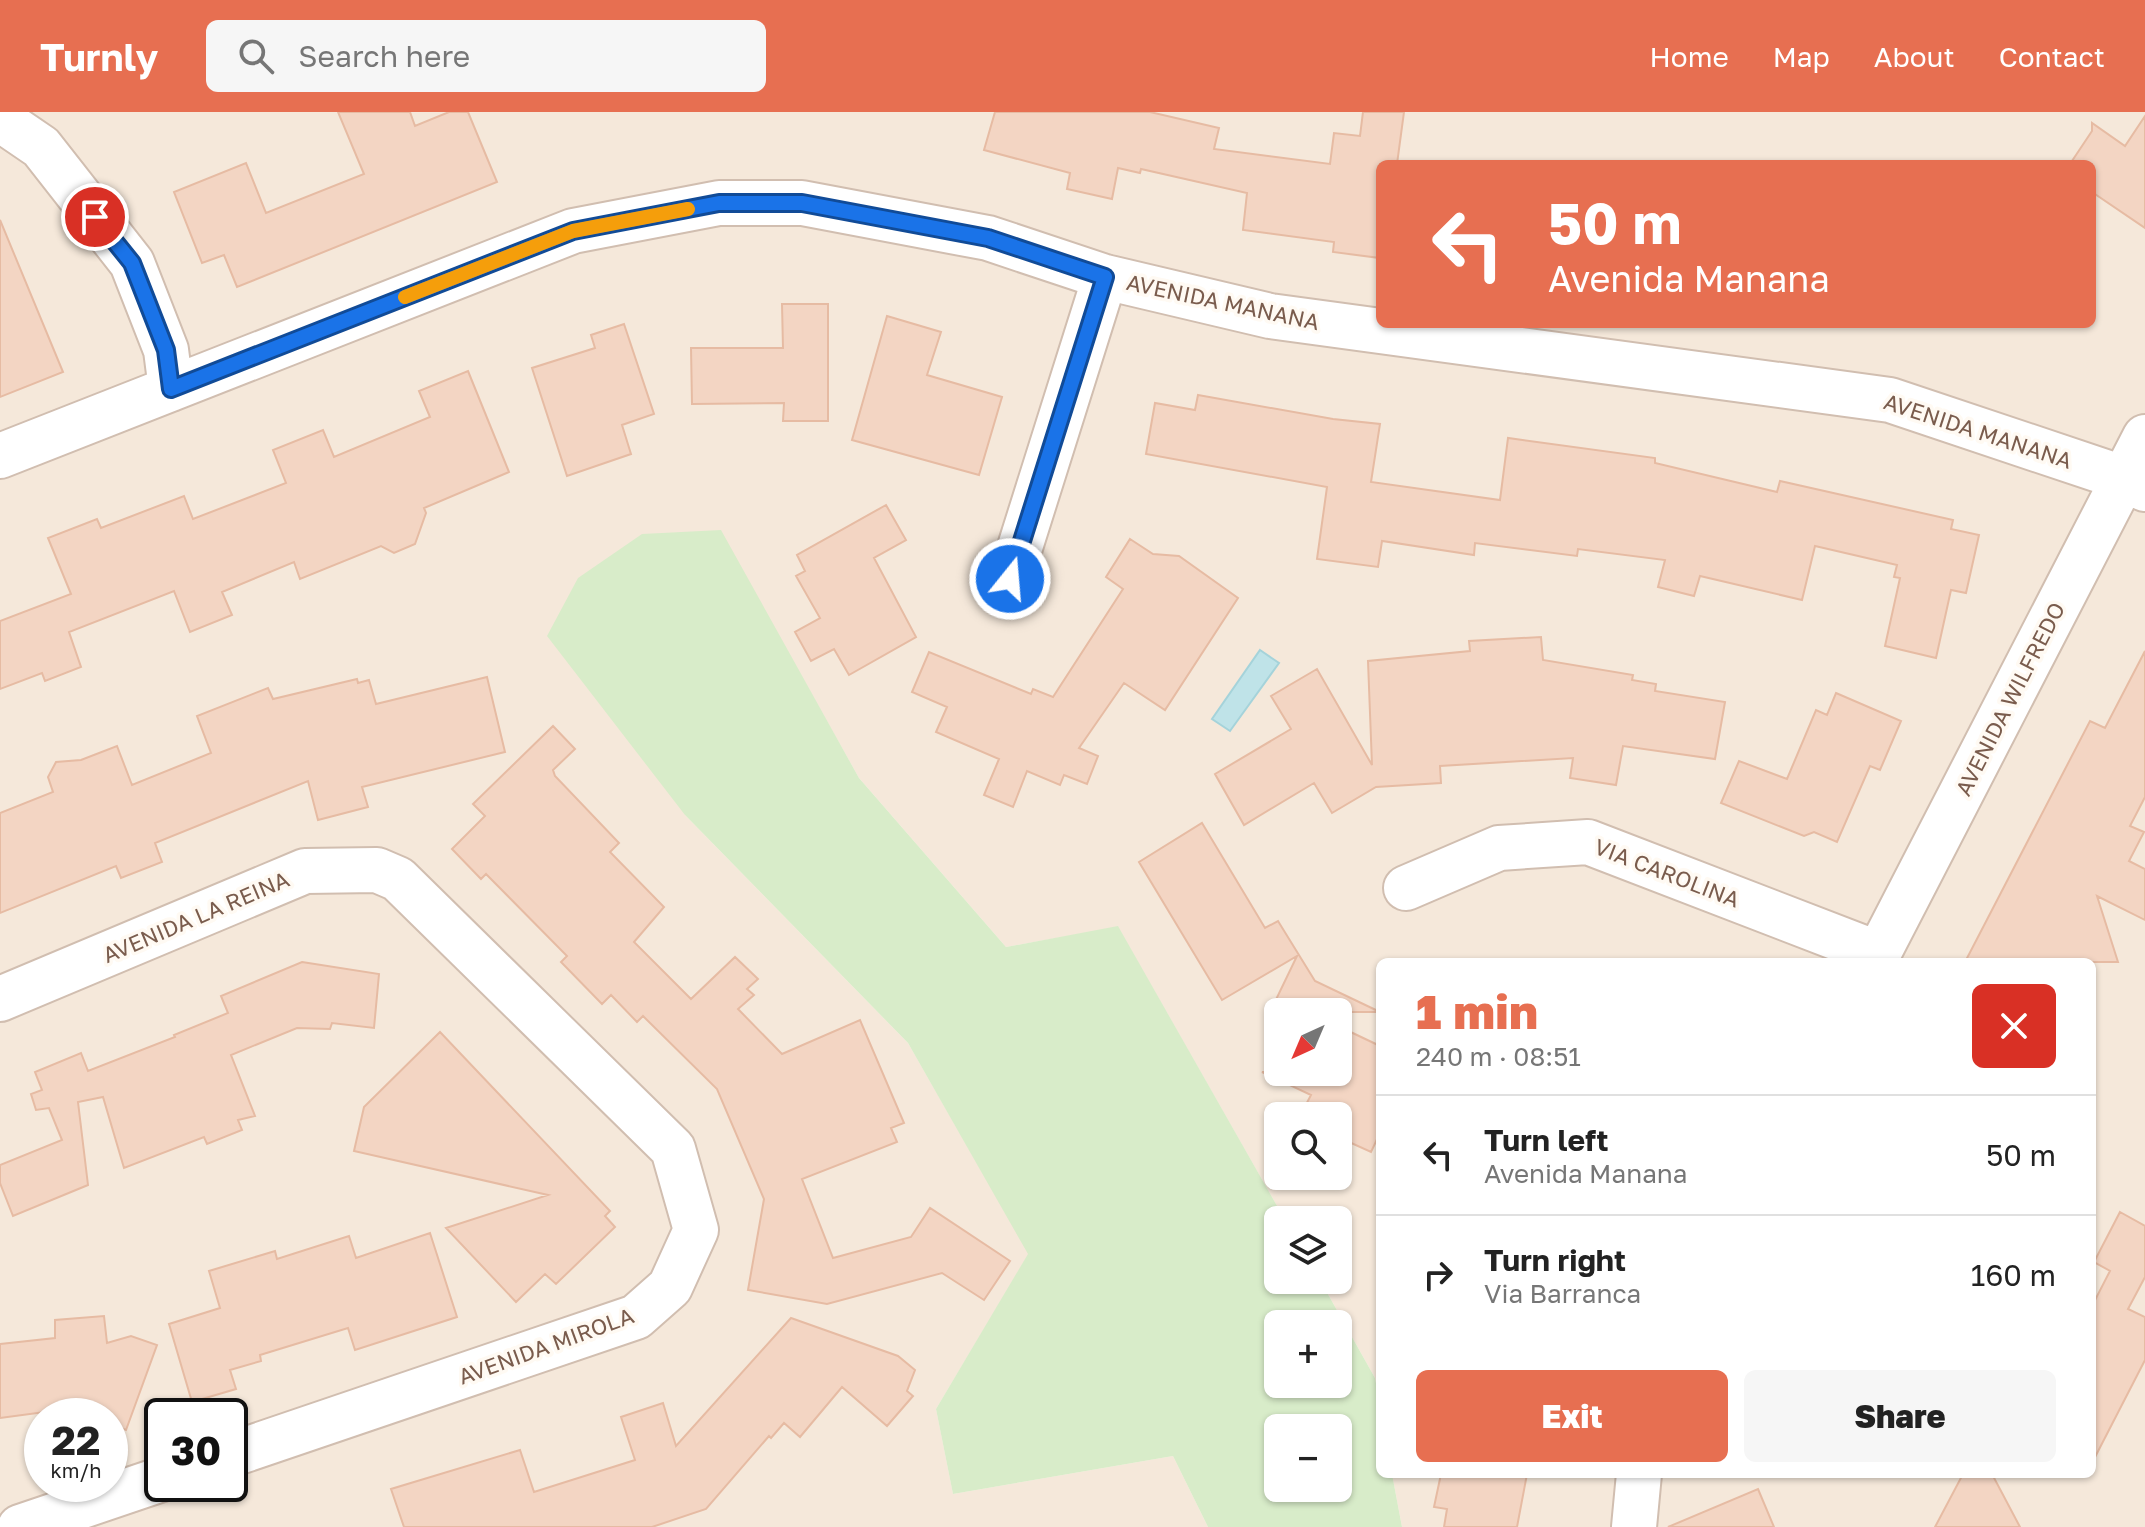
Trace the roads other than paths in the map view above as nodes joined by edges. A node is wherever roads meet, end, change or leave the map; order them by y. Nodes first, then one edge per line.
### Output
1 (0, 119) edge
2 (1105, 277) junction
3 (171, 389) junction
4 (2145, 437) edge
5 (0, 456) edge
6 (2134, 484) edge
7 (1010, 579) dead end
8 (398, 879) joint
9 (1406, 888) dead end
10 (1876, 958) edge
11 (0, 999) edge
12 (248, 1449) edge
13 (1639, 1478) edge
14 (144, 1485) edge
15 (20, 1527) edge
16 (1634, 1527) edge

1 - 3 street
2 - 3 street, AVENIDA MANANA
2 - 6 street, AVENIDA MANANA
2 - 7 street
3 - 5 street, AVENIDA MANANA
4 - 6 street, AVENIDA WILFREDO
6 - 10 street, AVENIDA WILFREDO
8 - 11 street, AVENIDA LA REINA
8 - 12 street, AVENIDA MIROLA
9 - 10 street, VIA CAROLINA
13 - 16 street
14 - 15 street

